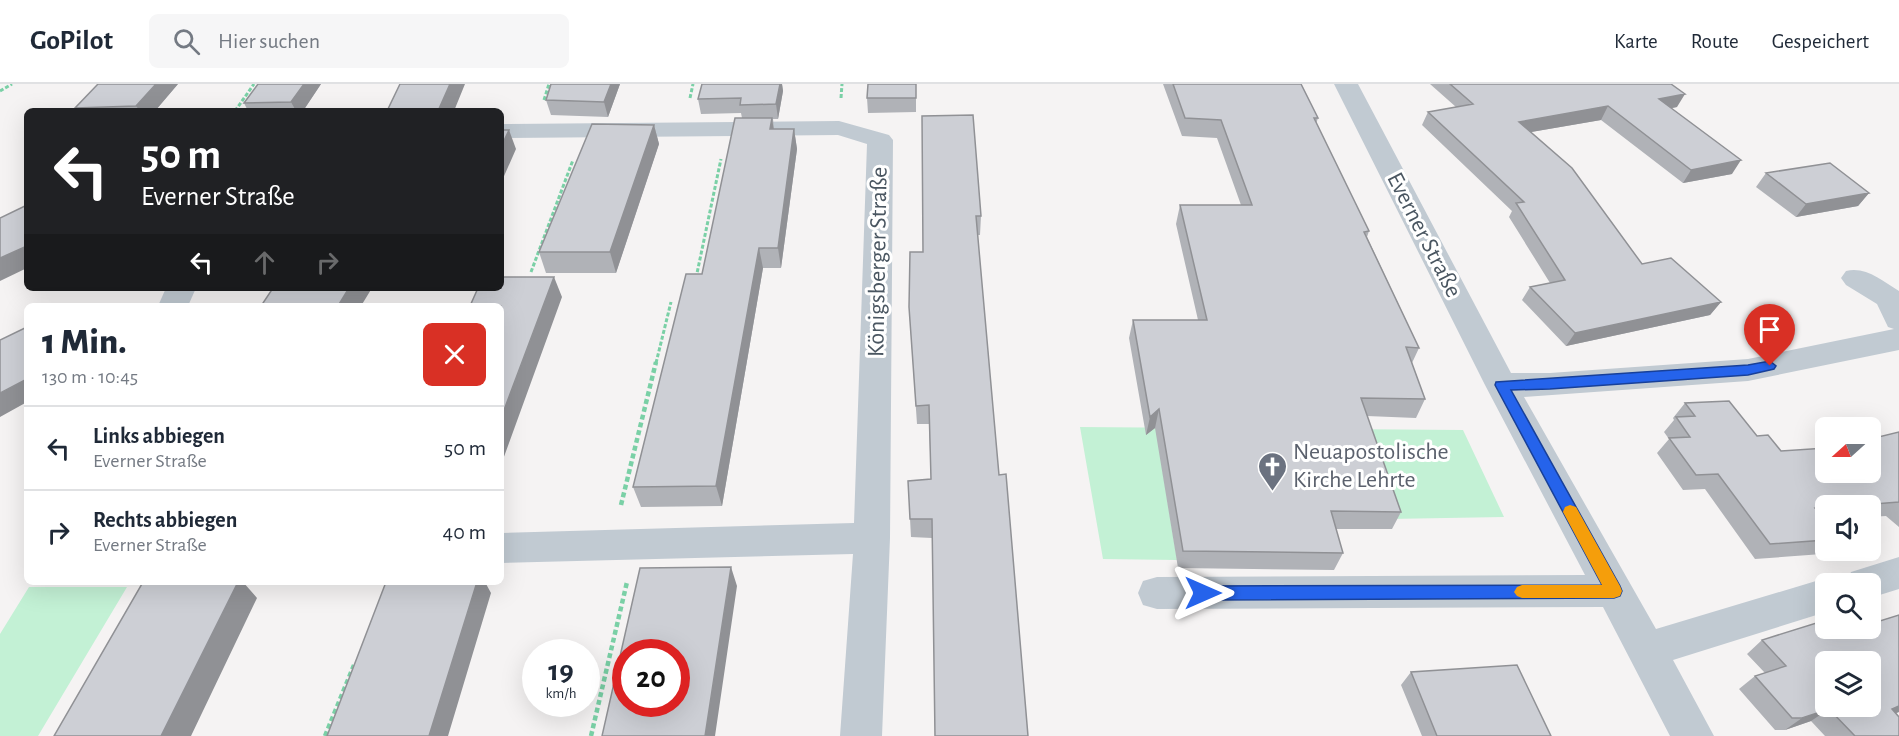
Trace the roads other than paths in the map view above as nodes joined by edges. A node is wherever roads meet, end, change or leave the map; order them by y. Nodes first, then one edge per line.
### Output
1 (1346, 84) edge
2 (504, 131) edge
3 (1856, 278) dead end
4 (1899, 320) edge
5 (1899, 339) edge
6 (1501, 385) junction
7 (872, 537) junction
8 (504, 548) edge
9 (1899, 573) edge
10 (1881, 579) edge
11 (1614, 591) junction
12 (1157, 593) dead end
13 (1815, 598) edge
14 (1647, 650) junction
15 (861, 736) edge
16 (1693, 736) edge

1 - 6 street, Everner Straße
2 - 7 street, Königsberger Straße
3 - 4 street
5 - 6 street
6 - 11 street, Everner Straße
7 - 8 street
7 - 15 street, Königsberger Straße
9 - 10 street
11 - 12 street
11 - 14 street, Everner Straße
13 - 14 street
14 - 16 street, Everner Straße

